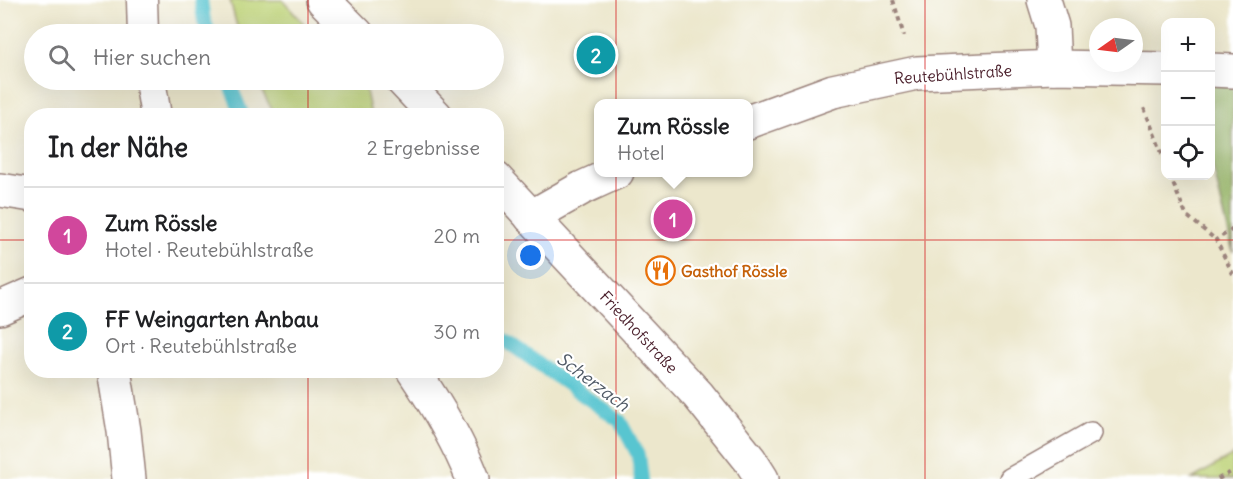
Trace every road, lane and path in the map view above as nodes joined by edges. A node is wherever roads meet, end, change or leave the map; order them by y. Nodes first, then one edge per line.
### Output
1 (142, 0) edge
2 (323, 0) edge
3 (1044, 0) edge
4 (143, 24) edge
5 (347, 24) edge
6 (1054, 68) junction
7 (1089, 68) edge
8 (1143, 68) edge
9 (1161, 69) edge
10 (1215, 70) edge
11 (1233, 71) edge
12 (1130, 72) edge
13 (152, 90) edge
14 (411, 90) edge
15 (155, 108) edge
16 (428, 108) edge
17 (753, 120) edge
18 (1161, 150) edge
19 (606, 177) edge
20 (1172, 180) edge
21 (504, 193) edge
22 (531, 217) junction
23 (1233, 229) edge
24 (1216, 240) junction
25 (1233, 274) edge
26 (24, 298) edge
27 (0, 308) edge
28 (124, 378) edge
29 (418, 378) edge
30 (1091, 434) dead end
31 (1233, 471) edge
32 (129, 479) edge
33 (473, 479) edge
34 (762, 479) edge
35 (1010, 479) edge
36 (1218, 479) edge

1 - 4 street
2 - 5 street
3 - 6 street
6 - 7 street, Reutebühlstraße
6 - 17 street, Reutebühlstraße
8 - 9 street, Reutebühlstraße
10 - 11 street
12 - 18 path
13 - 15 street
14 - 16 street
19 - 22 street
20 - 24 path
21 - 22 street, Friedhofstraße
22 - 34 street, Friedhofstraße
23 - 24 path
24 - 25 path
26 - 27 street
28 - 32 street
29 - 33 street
30 - 35 lane
31 - 36 path

